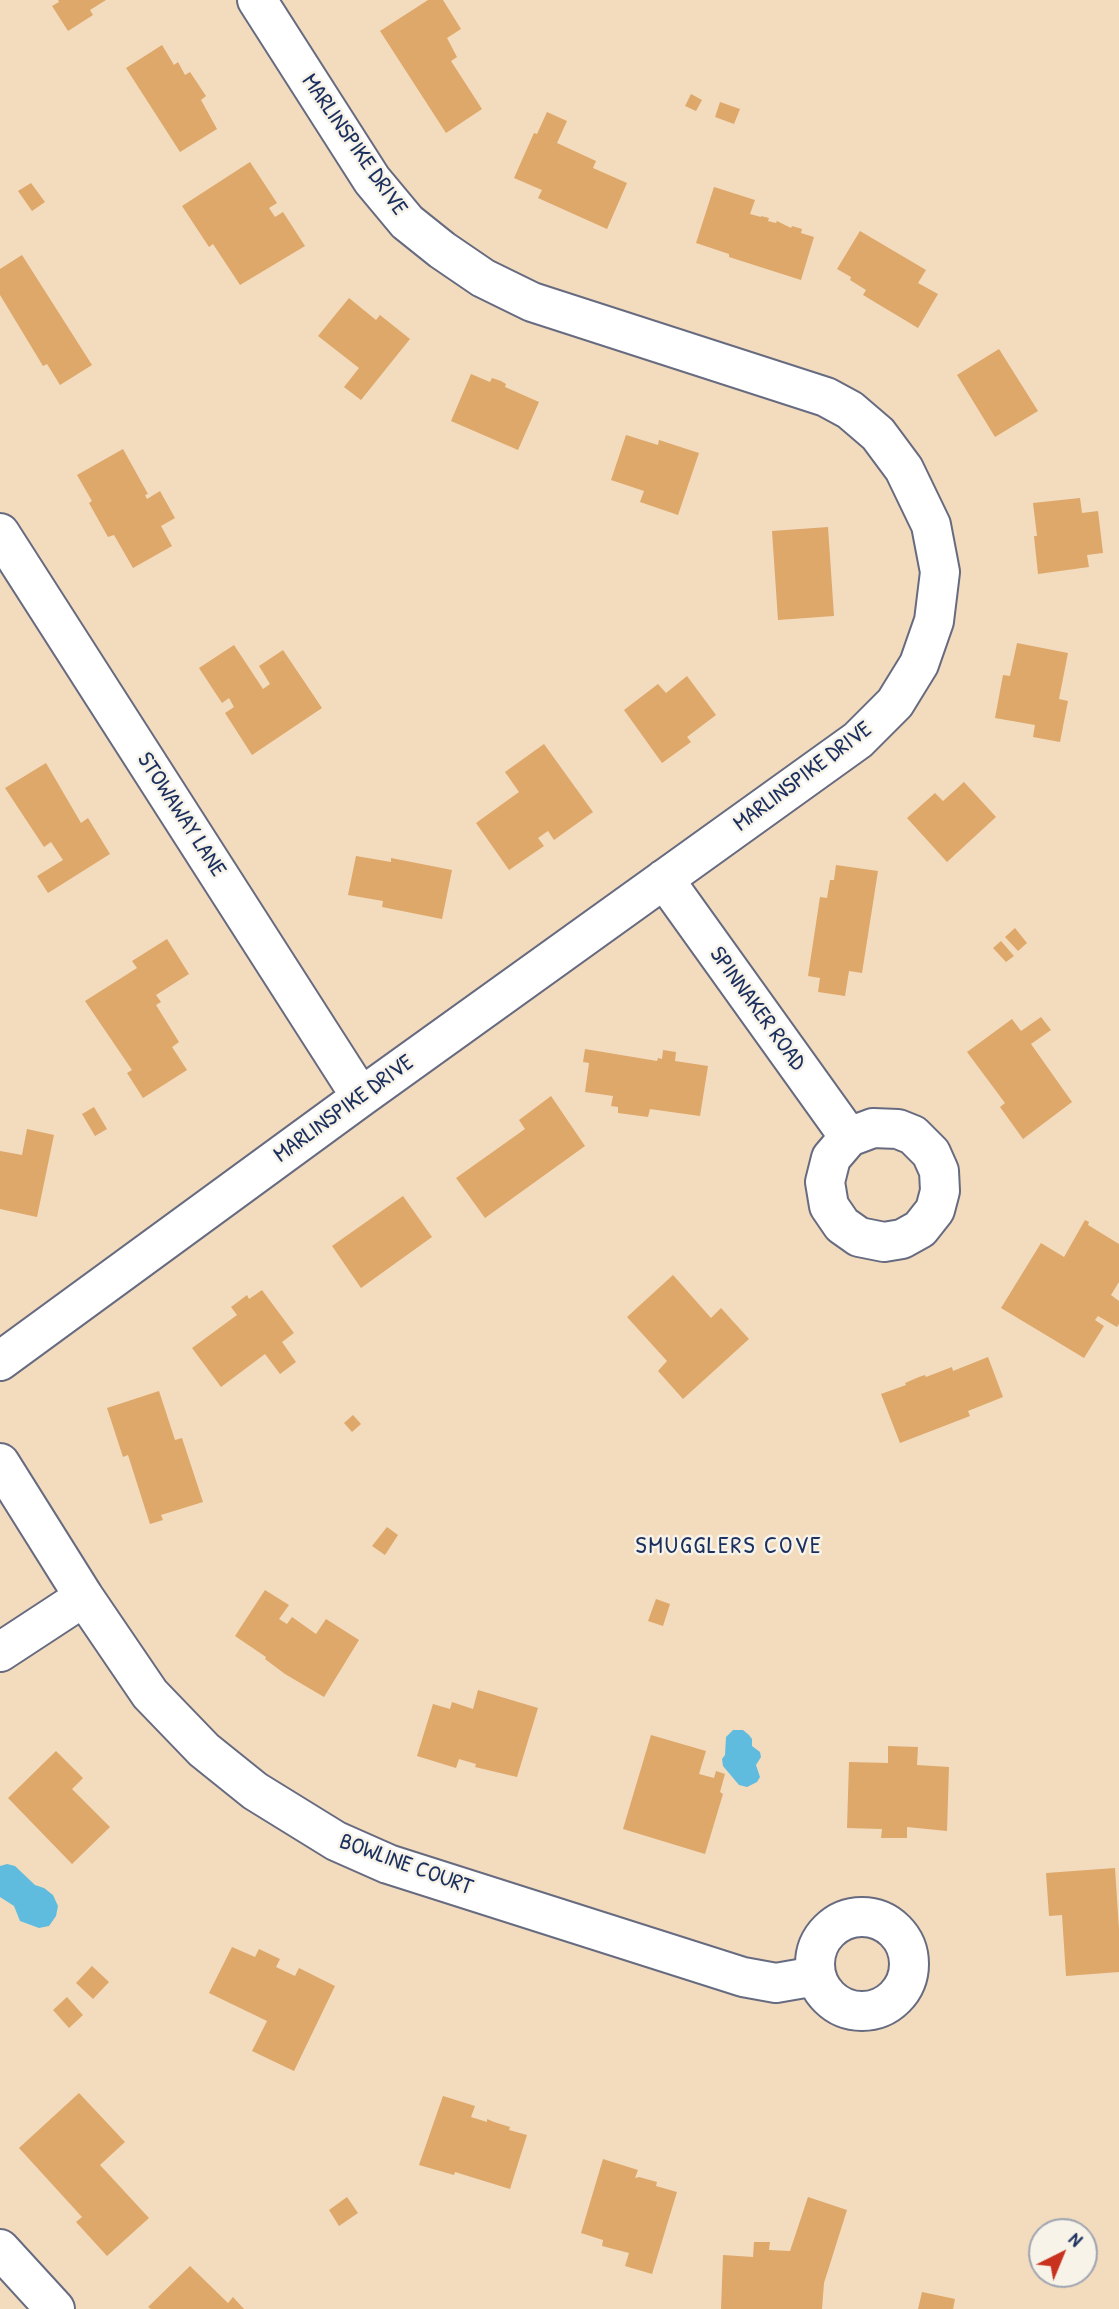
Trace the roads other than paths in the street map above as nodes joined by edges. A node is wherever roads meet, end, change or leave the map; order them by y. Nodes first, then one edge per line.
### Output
1 (257, 0) edge
2 (0, 533) edge
3 (664, 880) junction
4 (361, 1097) junction
5 (849, 1137) dead end
6 (0, 1361) edge
7 (0, 1463) edge
8 (84, 1597) junction
9 (0, 1652) edge
10 (816, 1976) dead end
11 (0, 2249) edge
12 (39, 2303) edge

1 - 3 street, MARLINSPIKE DRIVE
2 - 4 street, STOWAWAY LANE
3 - 4 street, MARLINSPIKE DRIVE
3 - 5 street, SPINNAKER ROAD
4 - 6 street, MARLINSPIKE DRIVE
7 - 8 street, BOWLINE COURT
8 - 9 street
8 - 10 street, BOWLINE COURT
11 - 12 street

